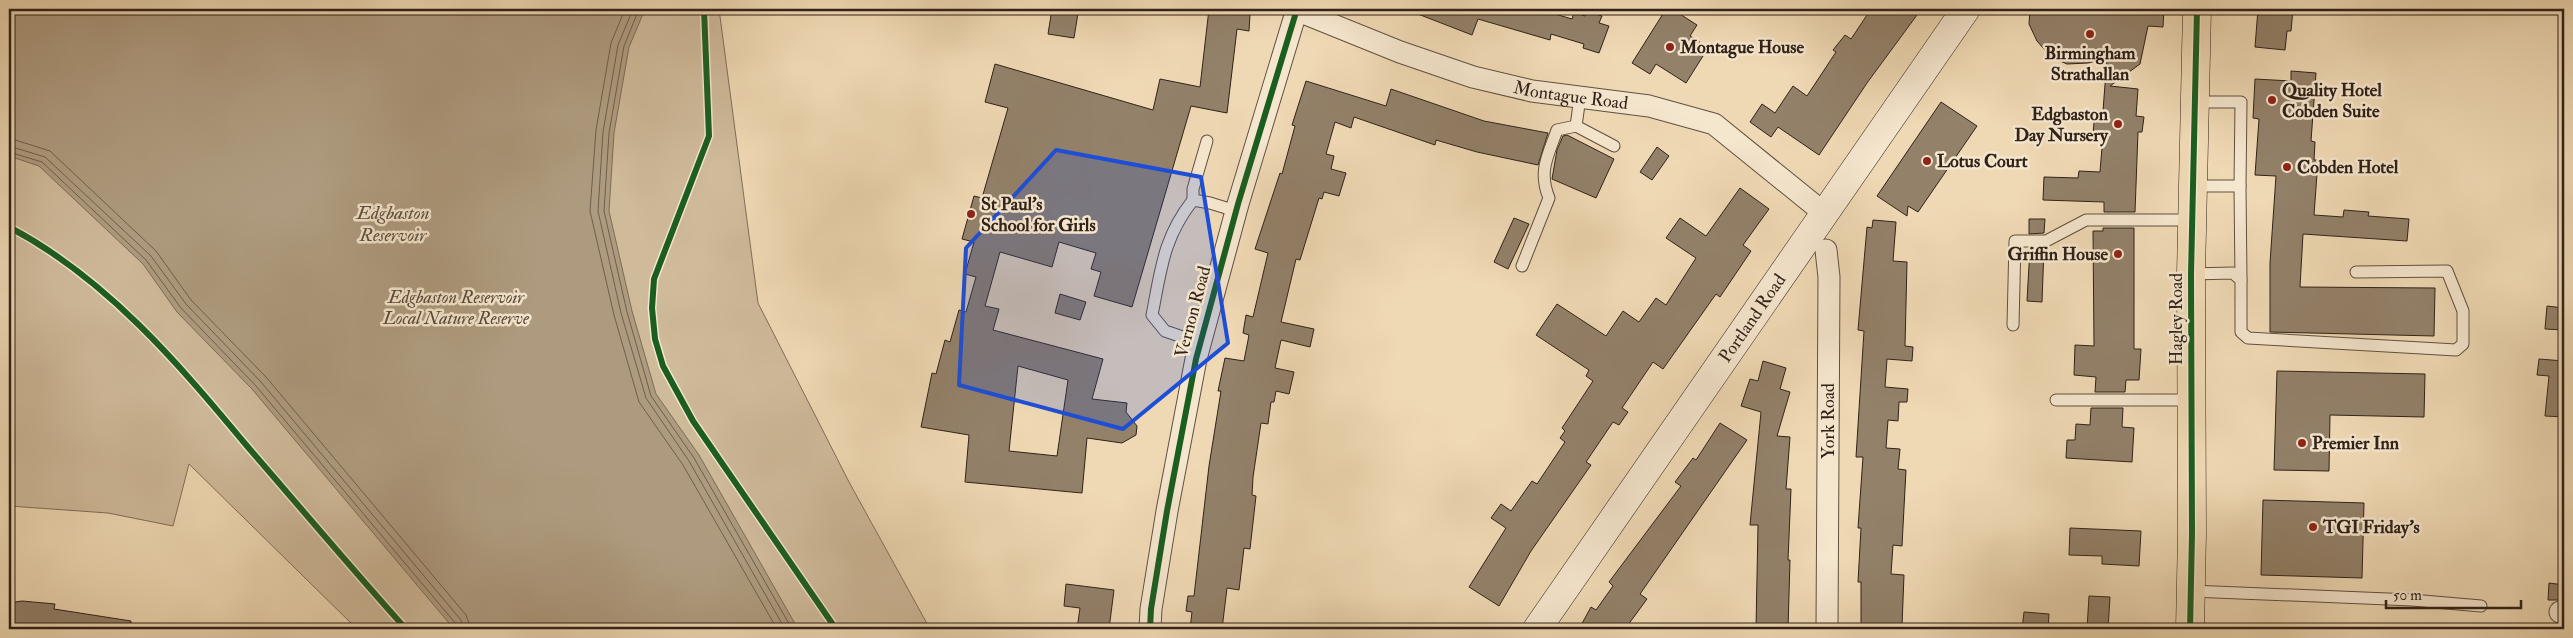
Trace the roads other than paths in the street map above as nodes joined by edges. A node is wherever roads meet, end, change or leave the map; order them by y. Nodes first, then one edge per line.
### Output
1 (1296, 9) edge
2 (1966, 9) edge
3 (2196, 9) edge
4 (1580, 97) junction
5 (2194, 102) junction
6 (1576, 126) junction
7 (1206, 141) dead end
8 (1614, 146) dead end
9 (2192, 186) junction
10 (2240, 186) junction
11 (1194, 200) junction
12 (1236, 211) junction
13 (1824, 213) junction
14 (2192, 220) junction
15 (1826, 250) dead end
16 (1522, 266) dead end
17 (2356, 272) dead end
18 (2191, 274) junction
19 (2241, 280) junction
20 (2013, 325) dead end
21 (1200, 343) junction
22 (2056, 400) dead end
23 (2192, 400) junction
24 (2191, 590) junction
25 (2481, 606) dead end
26 (1150, 629) edge
27 (1537, 629) edge
28 (1827, 629) edge
29 (2190, 629) edge

1 - 4 street, Montague Road
1 - 12 street, Vernon Road
2 - 13 main road, Portland Road
3 - 5 highway, Hagley Road
4 - 6 lane
4 - 13 street, Montague Road
5 - 9 highway, Hagley Road
5 - 10 lane
6 - 8 lane
6 - 16 lane
7 - 11 lane
9 - 10 lane
9 - 14 highway, Hagley Road
10 - 19 lane
11 - 12 lane
11 - 21 lane
12 - 21 street, Vernon Road
13 - 27 main road, Portland Road
14 - 18 highway, Hagley Road
14 - 20 lane
15 - 28 street, York Road
17 - 19 lane
18 - 19 lane
18 - 23 highway, Hagley Road
21 - 26 street, Vernon Road
22 - 23 lane
23 - 24 highway, Hagley Road
24 - 25 lane
24 - 29 highway, Hagley Road

